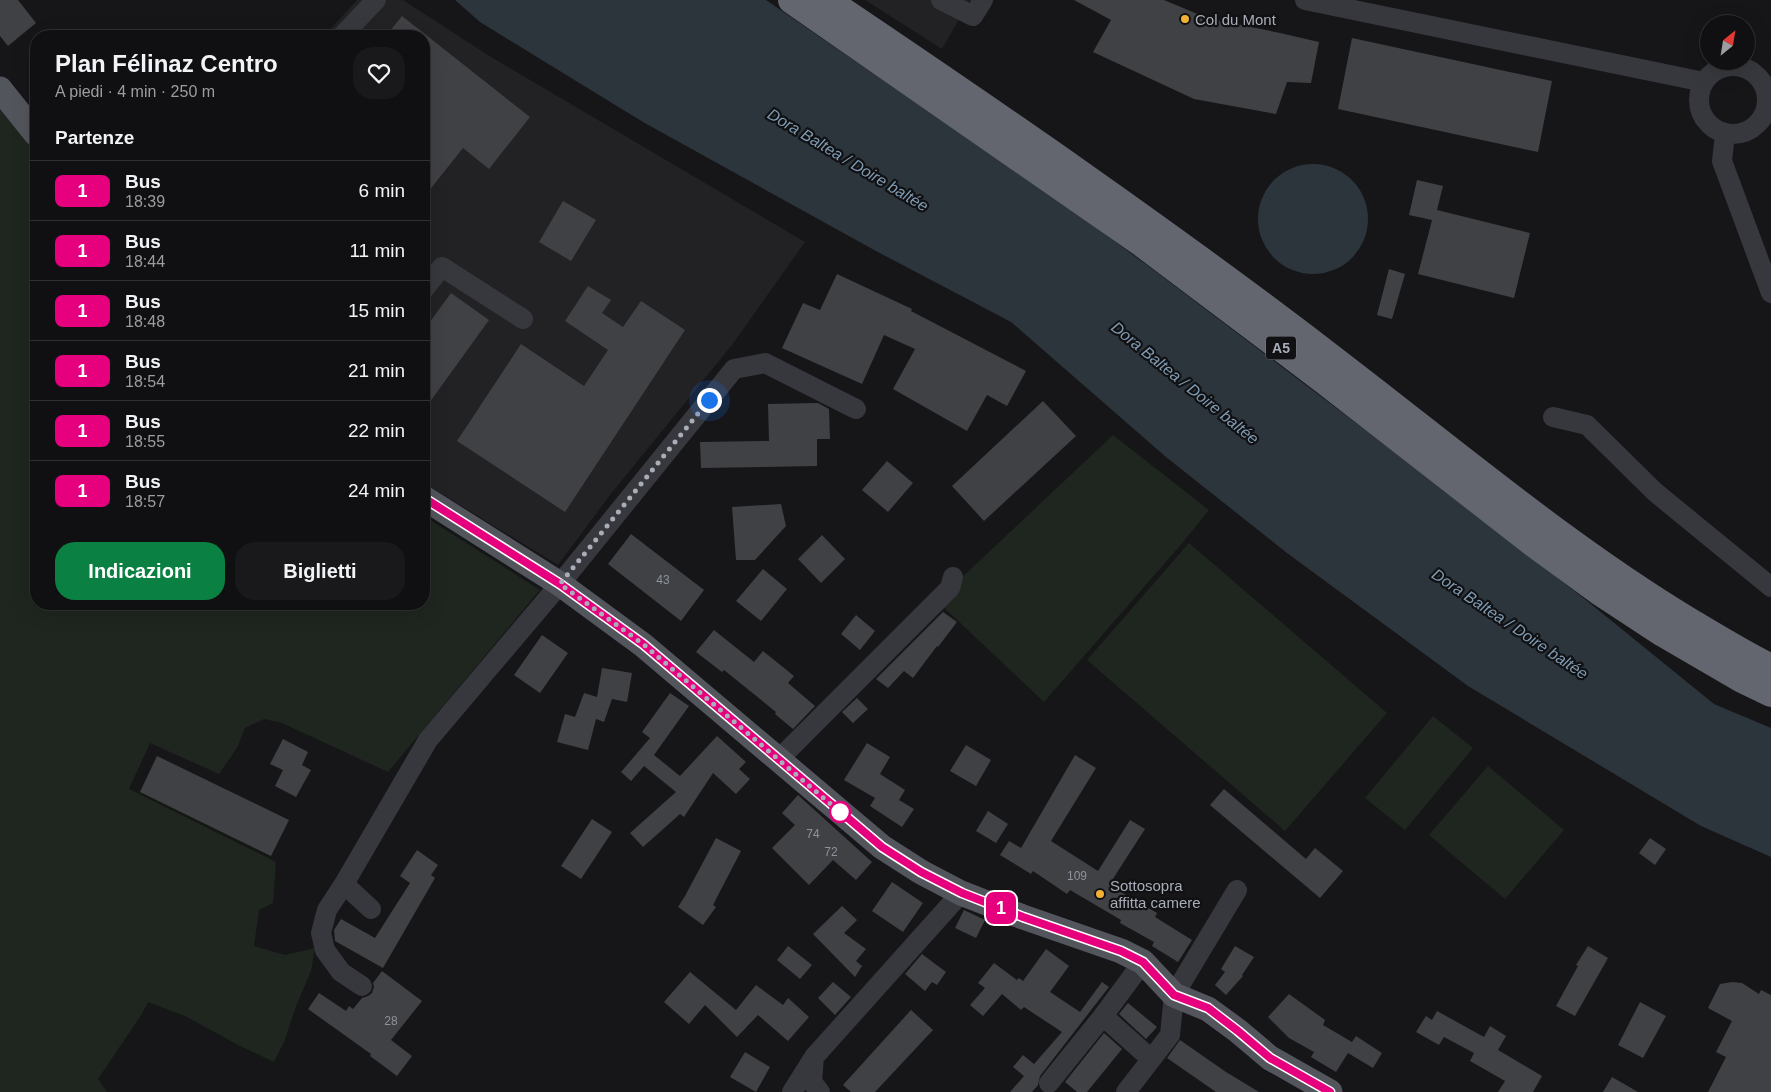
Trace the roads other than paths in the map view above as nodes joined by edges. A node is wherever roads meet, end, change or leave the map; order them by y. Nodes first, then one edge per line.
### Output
1 (376, 0) edge
2 (792, 0) edge
3 (826, 0) edge
4 (941, 0) edge
5 (983, 0) edge
6 (1305, 0) edge
7 (348, 30) edge
8 (1704, 82) junction
9 (0, 89) edge
10 (1769, 101) edge
11 (30, 126) edge
12 (1725, 134) junction
13 (430, 282) edge
14 (1771, 293) edge
15 (523, 319) dead end
16 (856, 409) dead end
17 (1553, 418) dead end
18 (430, 502) edge
19 (953, 577) dead end
20 (560, 584) junction
21 (1771, 587) edge
22 (1771, 668) edge
23 (1771, 693) edge
24 (778, 760) junction
25 (344, 884) junction
26 (1237, 890) dead end
27 (962, 893) junction
28 (371, 909) dead end
29 (1143, 962) junction
30 (362, 986) dead end
31 (1174, 995) junction
32 (1103, 1016) junction
33 (814, 1057) junction
34 (1150, 1058) junction
35 (1049, 1083) dead end
36 (792, 1092) edge
37 (820, 1092) edge
38 (1126, 1092) edge
39 (1330, 1092) edge

1 - 7 street
2 - 23 highway, A5
3 - 22 highway, A5
4 - 5 street
6 - 8 street
8 - 10 street
8 - 12 street
9 - 11 main road
10 - 12 street
12 - 14 street
13 - 15 street
16 - 20 street
17 - 21 street
18 - 20 main road
19 - 24 street
20 - 24 main road
20 - 25 street
24 - 27 main road
25 - 28 street
25 - 30 street
26 - 31 street
27 - 29 main road
27 - 33 street
29 - 31 main road
29 - 32 street
31 - 34 street
31 - 39 main road
32 - 34 street
32 - 35 street
33 - 36 street
33 - 37 street
34 - 38 street

